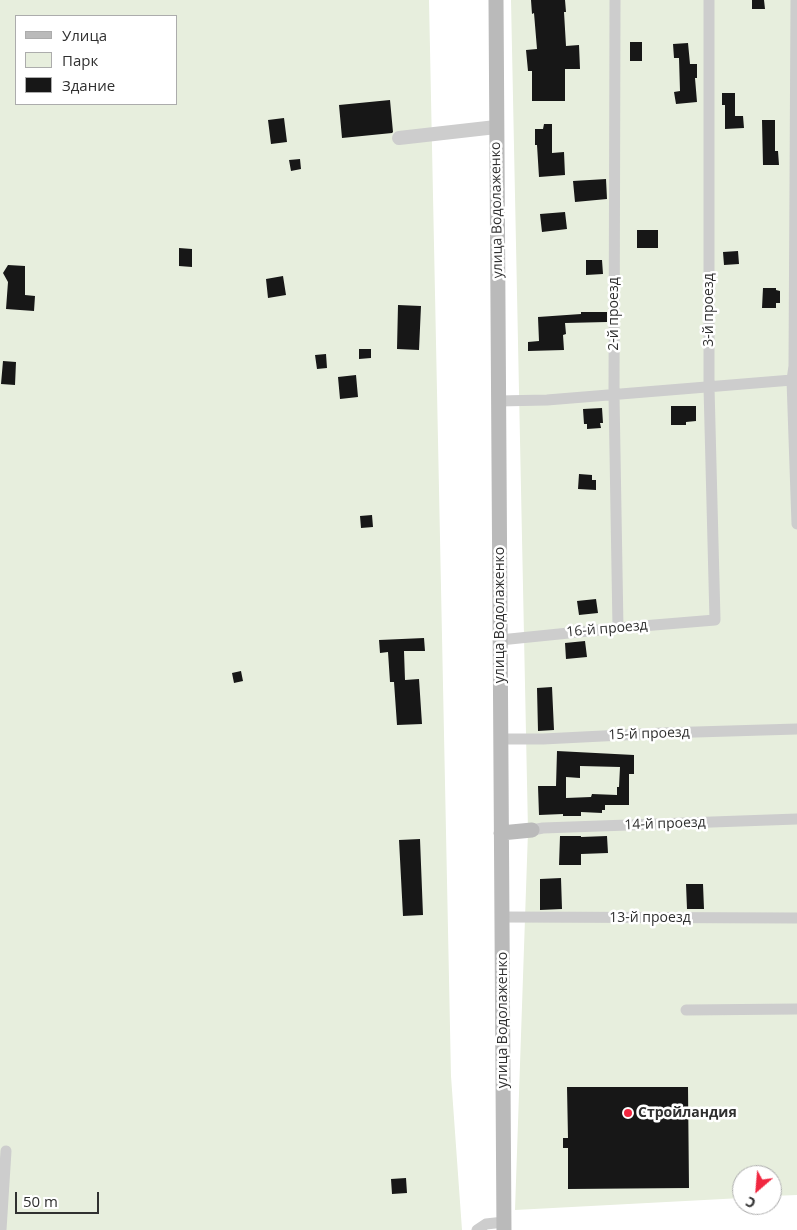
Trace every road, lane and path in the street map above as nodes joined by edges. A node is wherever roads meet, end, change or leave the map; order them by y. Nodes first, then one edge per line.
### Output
1 (496, 0) edge
2 (615, 0) edge
3 (709, 0) edge
4 (796, 0) edge
5 (496, 127) junction
6 (398, 138) dead end
7 (795, 366) edge
8 (792, 380) junction
9 (709, 387) junction
10 (614, 395) junction
11 (498, 401) junction
12 (797, 524) edge
13 (715, 620) joint
14 (618, 628) junction
15 (500, 640) junction
16 (797, 729) edge
17 (500, 739) junction
18 (797, 819) edge
19 (532, 830) joint
20 (501, 833) junction
21 (502, 918) junction
22 (797, 918) edge
23 (797, 1009) edge
24 (686, 1010) dead end
25 (6, 1151) dead end
26 (504, 1226) edge
27 (1, 1230) edge
28 (477, 1230) edge

1 - 5 main road, улица Водолаженко
2 - 10 street, 2-й проезд
3 - 9 street, 3-й проезд
4 - 7 street
5 - 6 street
5 - 11 main road, улица Водолаженко
7 - 8 street
8 - 9 street
8 - 12 street
9 - 10 street
9 - 13 street, 3-й проезд
10 - 11 street
10 - 14 street, 2-й проезд
11 - 15 main road, улица Водолаженко
13 - 14 street, 16-й проезд
14 - 15 street, 16-й проезд
15 - 17 main road, улица Водолаженко
16 - 17 street, 15-й проезд
17 - 20 main road, улица Водолаженко
18 - 19 street, 14-й проезд
19 - 20 main road
20 - 21 main road, улица Водолаженко
21 - 22 street, 13-й проезд
21 - 26 main road, улица Водолаженко
23 - 24 street
25 - 27 street
26 - 28 street

